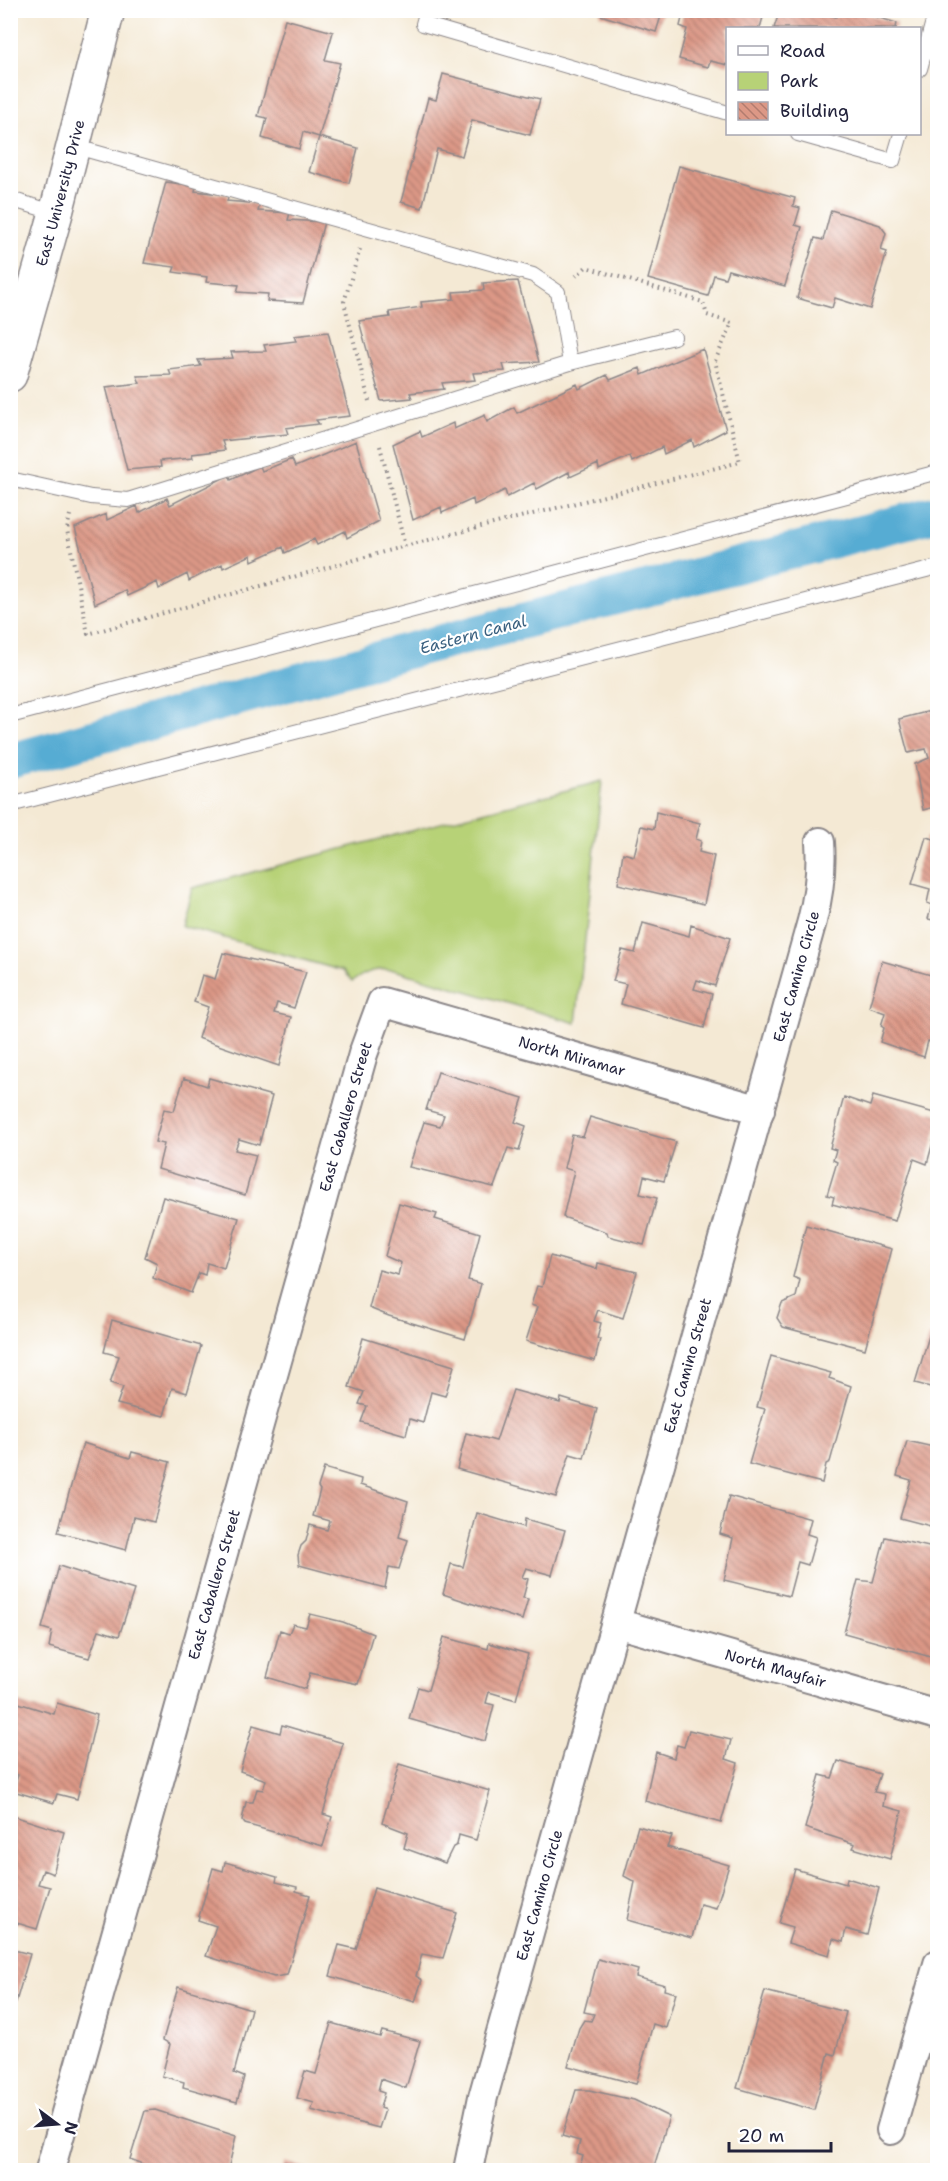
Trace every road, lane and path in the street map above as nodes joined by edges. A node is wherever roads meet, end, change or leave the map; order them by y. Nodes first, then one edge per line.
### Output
1 (108, 10) edge
2 (427, 10) edge
3 (936, 10) edge
4 (921, 65) edge
5 (726, 112) edge
6 (802, 135) edge
7 (901, 135) edge
8 (73, 146) junction
9 (10, 199) edge
10 (56, 213) junction
11 (366, 228) junction
12 (558, 292) junction
13 (674, 337) dead end
14 (570, 363) junction
15 (10, 375) edge
16 (375, 423) junction
17 (938, 472) edge
18 (10, 479) edge
19 (74, 494) junction
20 (405, 546) junction
21 (938, 567) edge
22 (10, 716) edge
23 (10, 805) edge
24 (820, 842) dead end
25 (382, 1002) joint
26 (760, 1110) junction
27 (616, 1623) junction
28 (938, 1715) edge
29 (938, 1964) edge
30 (891, 2130) dead end
31 (50, 2170) edge
32 (468, 2170) edge

1 - 8 main road, East University Drive
2 - 5 lane
3 - 4 lane
6 - 7 lane
8 - 10 main road, East University Drive
8 - 11 lane
9 - 10 lane
10 - 15 main road, East University Drive
11 - 12 lane
11 - 16 path
12 - 14 lane
12 - 20 path
13 - 14 lane
14 - 16 lane
16 - 19 lane
16 - 20 path
17 - 22 lane
18 - 19 lane
19 - 20 path
21 - 23 lane
24 - 26 street, East Camino Circle
25 - 26 street, North Miramar
25 - 31 street, East Caballero Street
26 - 27 street, East Camino Street
27 - 28 street, North Mayfair
27 - 32 street, East Camino Circle
29 - 30 street

